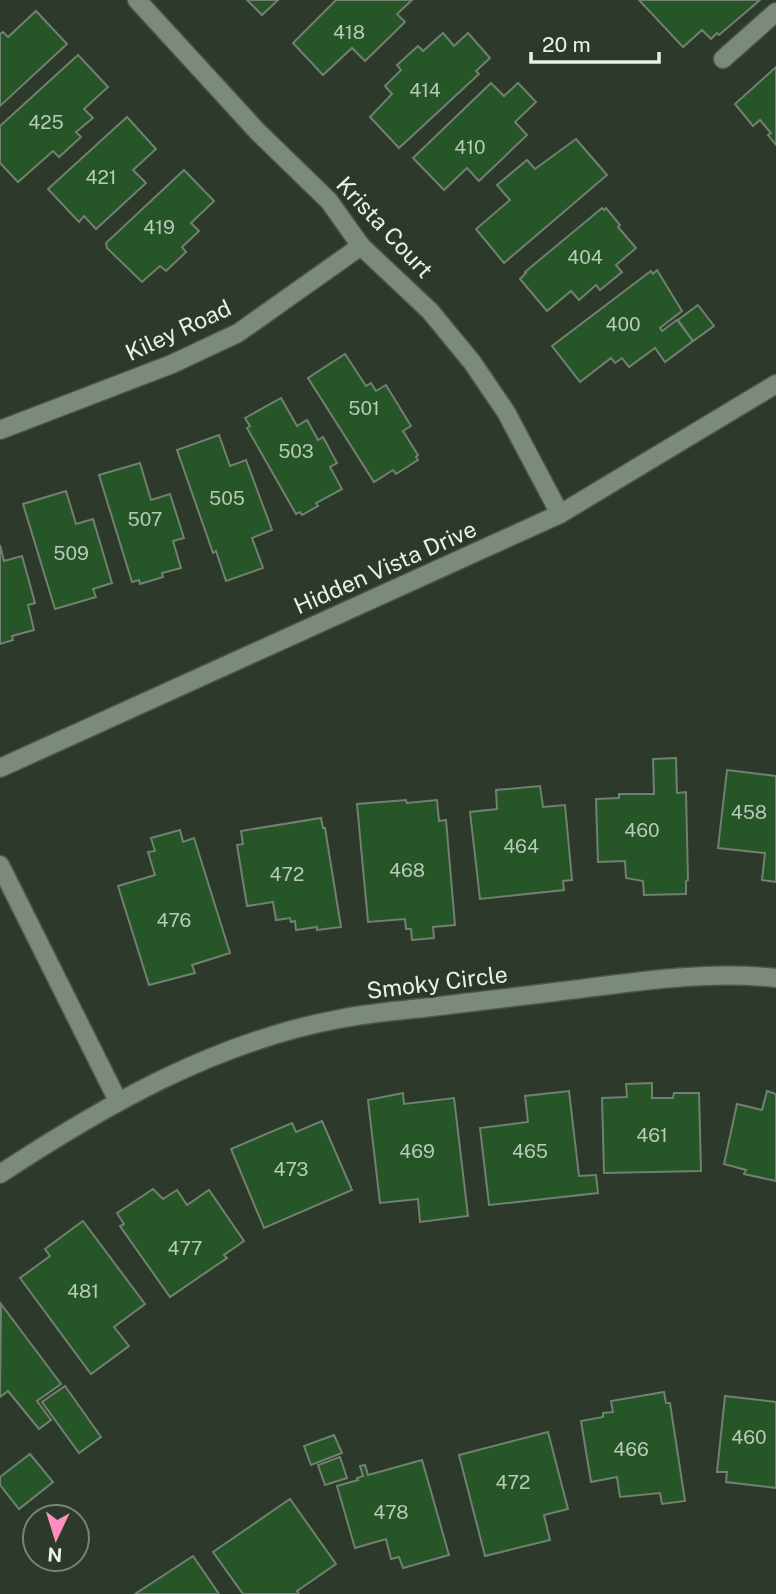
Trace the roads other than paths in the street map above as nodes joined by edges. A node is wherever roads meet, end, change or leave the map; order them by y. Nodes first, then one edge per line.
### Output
1 (137, 0) edge
2 (776, 12) edge
3 (723, 59) dead end
4 (361, 246) junction
5 (776, 384) edge
6 (0, 430) edge
7 (560, 514) junction
8 (0, 768) edge
9 (0, 865) edge
10 (776, 978) edge
11 (118, 1101) junction
12 (0, 1174) edge

1 - 4 street, Krista Court
2 - 3 street
4 - 6 street, Kiley Road
4 - 7 street, Krista Court
5 - 7 street, Hidden Vista Drive
7 - 8 street, Hidden Vista Drive
9 - 11 street
10 - 11 street, Smoky Circle
11 - 12 street, Smoky Circle

